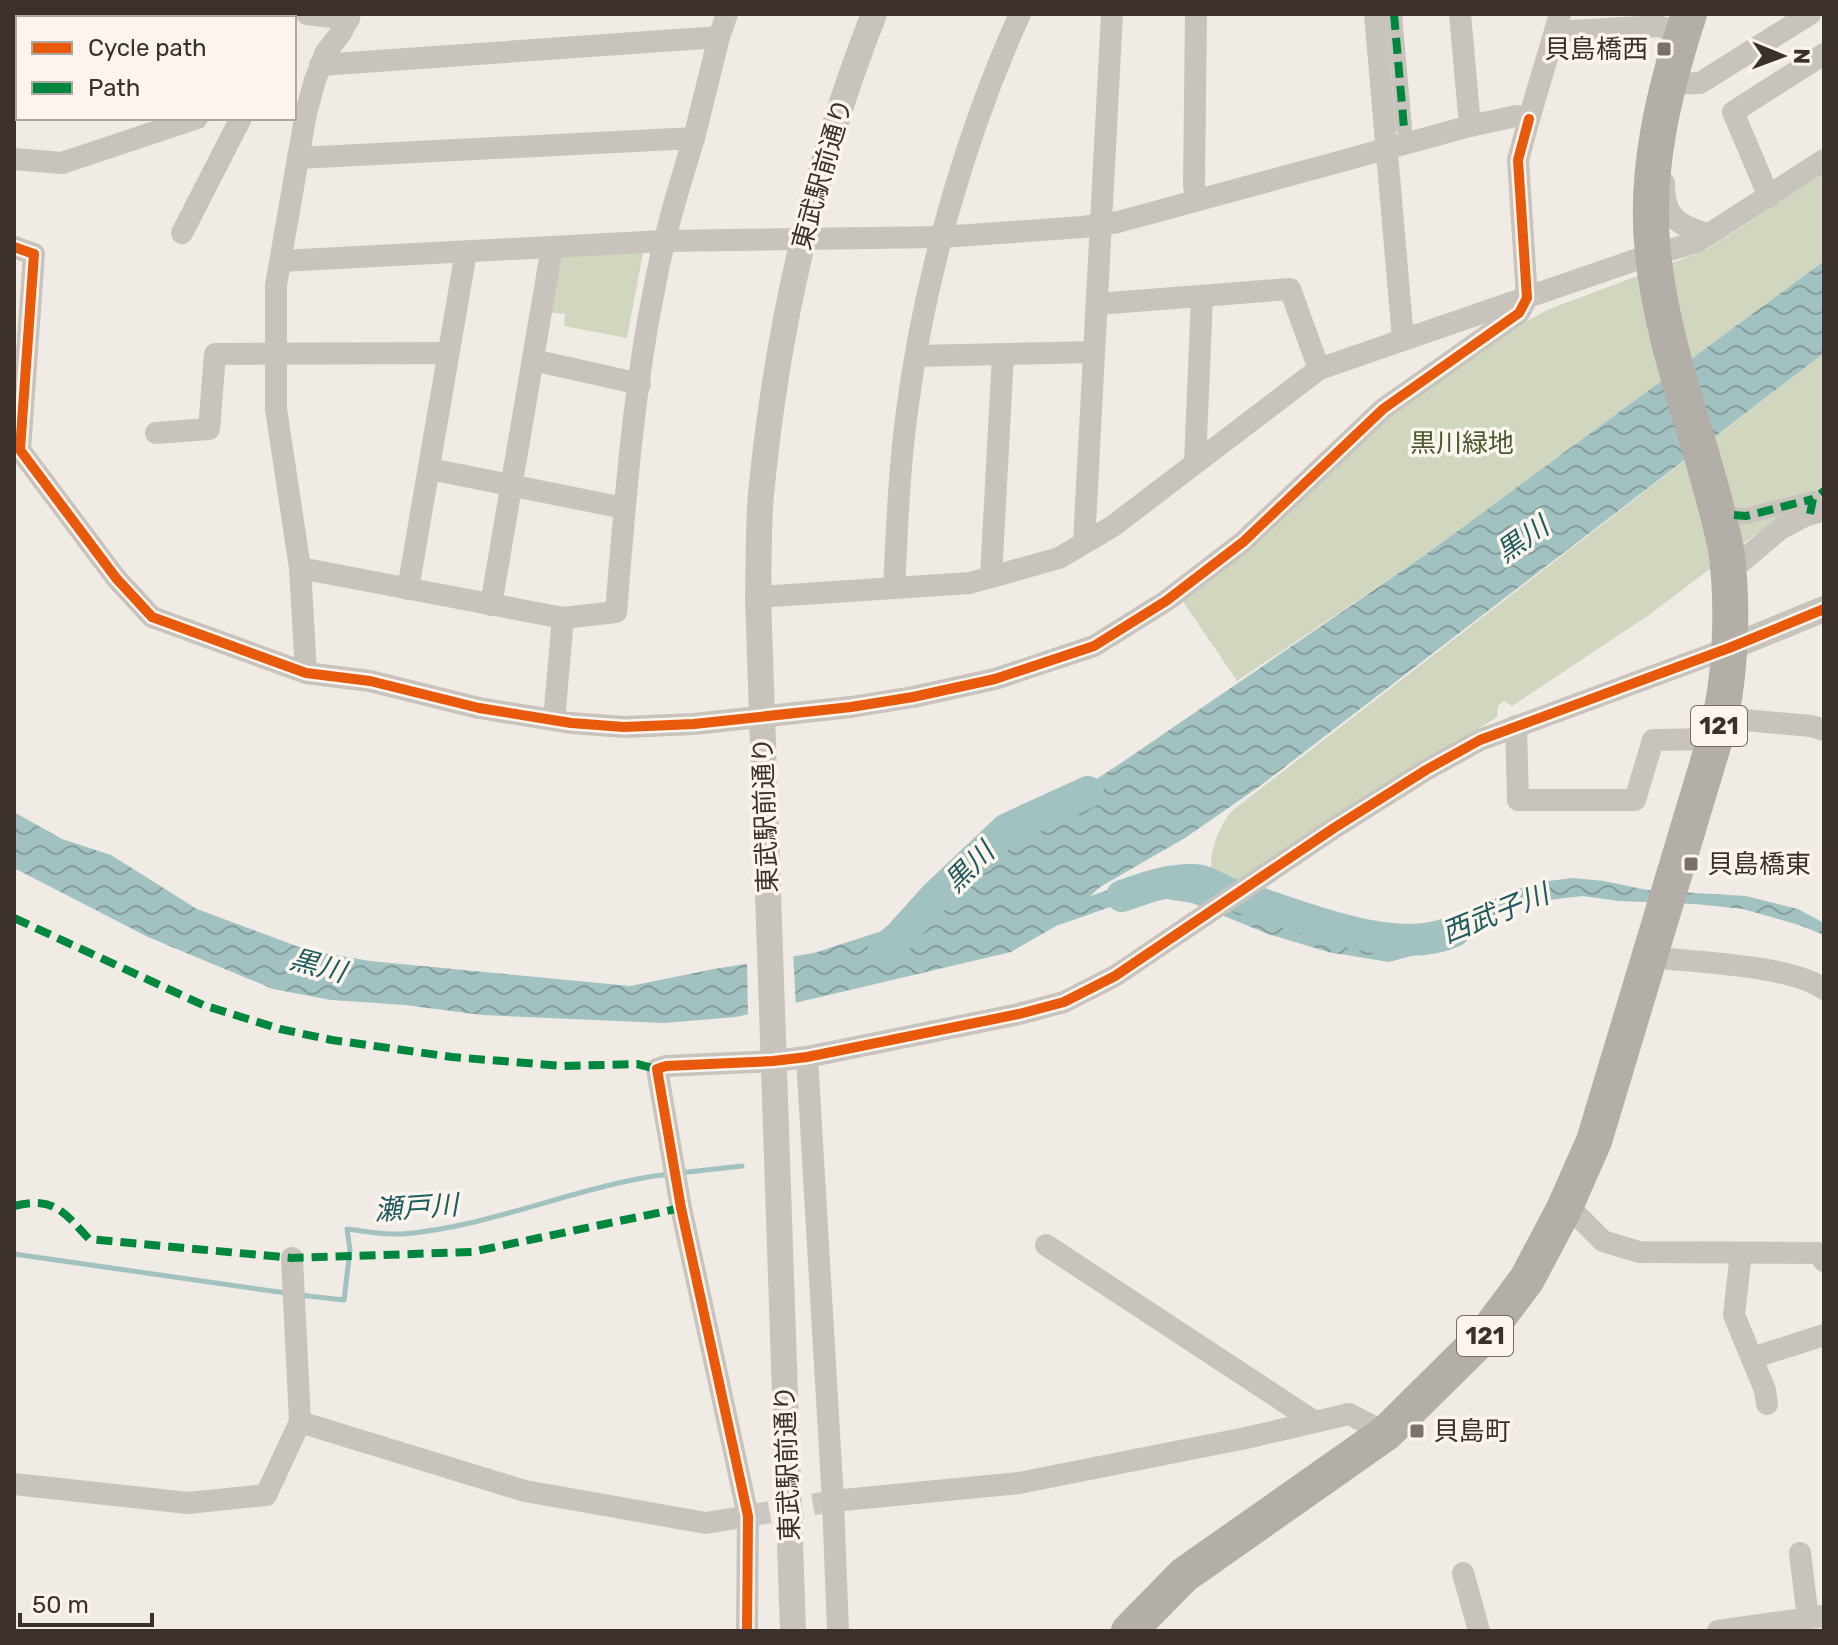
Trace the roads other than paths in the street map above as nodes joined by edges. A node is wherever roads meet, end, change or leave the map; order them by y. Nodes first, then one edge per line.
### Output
1 (307, 14) edge
2 (727, 14) edge
3 (874, 14) edge
4 (1020, 14) edge
5 (1112, 14) edge
6 (1196, 14) edge
7 (1375, 14) edge
8 (1394, 14) edge
9 (1460, 14) edge
10 (1810, 14) edge
11 (350, 16) edge
12 (1558, 23) edge
13 (1686, 24) edge
14 (719, 37) junction
15 (1824, 54) edge
16 (310, 77) edge
17 (1664, 101) junction
18 (1529, 119) junction
19 (191, 120) edge
20 (240, 120) edge
21 (1470, 126) junction
22 (1404, 128) dead end
23 (694, 138) junction
24 (1387, 151) junction
25 (298, 158) junction
26 (14, 159) edge
27 (1824, 160) edge
28 (1769, 197) junction
29 (1196, 201) junction
30 (1101, 225) junction
31 (182, 233) dead end
32 (1707, 234) junction
33 (942, 237) junction
34 (802, 240) junction
35 (664, 241) junction
36 (14, 247) edge
37 (552, 247) junction
38 (466, 252) junction
39 (281, 261) junction
40 (1654, 263) junction
41 (1202, 297) junction
42 (1527, 298) junction
43 (1097, 304) junction
44 (1403, 339) junction
45 (1094, 352) junction
46 (448, 353) junction
47 (276, 355) junction
48 (1003, 355) junction
49 (916, 356) junction
50 (533, 360) junction
51 (1319, 369) junction
52 (640, 384) junction
53 (156, 433) dead end
54 (1195, 463) junction
55 (430, 469) junction
56 (512, 486) junction
57 (1818, 504) edge
58 (624, 508) junction
59 (1734, 515) dead end
60 (1084, 543) junction
61 (300, 568) junction
62 (1728, 568) junction
63 (991, 577) junction
64 (894, 588) junction
65 (408, 589) junction
66 (758, 597) junction
67 (491, 605) junction
68 (1824, 609) edge
69 (563, 618) junction
70 (1729, 648) junction
71 (306, 673) junction
72 (554, 720) junction
73 (762, 723) junction
74 (1516, 726) junction
75 (1718, 729) junction
76 (1824, 730) edge
77 (1649, 957) junction
78 (1824, 989) edge
79 (773, 1054) junction
80 (807, 1057) junction
81 (1566, 1204) junction
82 (1046, 1245) dead end
83 (1741, 1253) junction
84 (292, 1258) dead end
85 (1824, 1261) edge
86 (1824, 1335) edge
87 (1752, 1358) junction
88 (1767, 1404) dead end
89 (300, 1422) junction
90 (1315, 1422) junction
91 (1386, 1433) junction
92 (14, 1484) edge
93 (833, 1501) junction
94 (748, 1516) junction
95 (1800, 1553) dead end
96 (1463, 1573) dead end
97 (1816, 1617) edge
98 (747, 1631) edge
99 (793, 1631) edge
100 (838, 1631) edge
101 (1129, 1631) edge
102 (1479, 1631) edge
103 (1718, 1631) edge

1 - 11 street
2 - 14 street
3 - 34 street, 東武駅前通り
4 - 33 street
5 - 30 street
6 - 29 street
7 - 24 street
8 - 22 street
9 - 21 street
10 - 17 street
11 - 16 street
12 - 13 street
12 - 18 street
13 - 17 highway, 121
14 - 16 street
14 - 23 street
15 - 28 street
16 - 25 street
17 - 32 street
17 - 40 highway, 121
18 - 21 street
18 - 42 street
19 - 26 street
20 - 31 street
21 - 24 street
23 - 25 street
23 - 35 street
24 - 29 street
24 - 44 street
25 - 39 street
27 - 28 street
28 - 32 street
29 - 30 street
30 - 33 street
30 - 43 street
32 - 40 street
33 - 34 street
33 - 49 street
34 - 35 street
34 - 66 street, 東武駅前通り
35 - 37 street
35 - 52 street
36 - 71 street
37 - 38 street
37 - 50 street
38 - 39 street
38 - 46 street
39 - 47 street
40 - 42 street
40 - 62 highway, 121
41 - 43 street
41 - 51 street
41 - 54 street
42 - 44 street
42 - 73 street
43 - 45 street
44 - 51 street
45 - 48 street
45 - 60 street
46 - 47 street
46 - 55 street
47 - 53 street
47 - 61 street
48 - 49 street
48 - 63 street
49 - 64 street
50 - 52 street
50 - 56 street
51 - 54 street
52 - 58 street
54 - 60 street
55 - 56 street
55 - 65 street
56 - 58 street
56 - 67 street
57 - 59 street
57 - 62 street
58 - 69 street
60 - 63 street
61 - 65 street
61 - 71 street
62 - 70 highway, 121
63 - 64 street
64 - 66 street
65 - 67 street
66 - 73 street, 東武駅前通り
67 - 69 street
68 - 70 street
69 - 72 street
70 - 74 street
70 - 75 highway, 121
71 - 72 street
72 - 73 street
73 - 79 street, 東武駅前通り
74 - 75 street
74 - 80 street
75 - 76 street
75 - 77 highway, 121
77 - 78 street
77 - 81 highway, 121
79 - 80 street
79 - 94 street
79 - 99 street, 東武駅前通り
80 - 93 street
81 - 83 street
81 - 91 highway, 121
82 - 90 street
83 - 85 street
83 - 87 street
84 - 89 street
86 - 87 street
87 - 88 street
89 - 92 street
89 - 94 street
90 - 91 street
90 - 93 street
91 - 101 highway, 121
93 - 100 street
94 - 98 street
95 - 97 street
96 - 102 street
97 - 103 street

